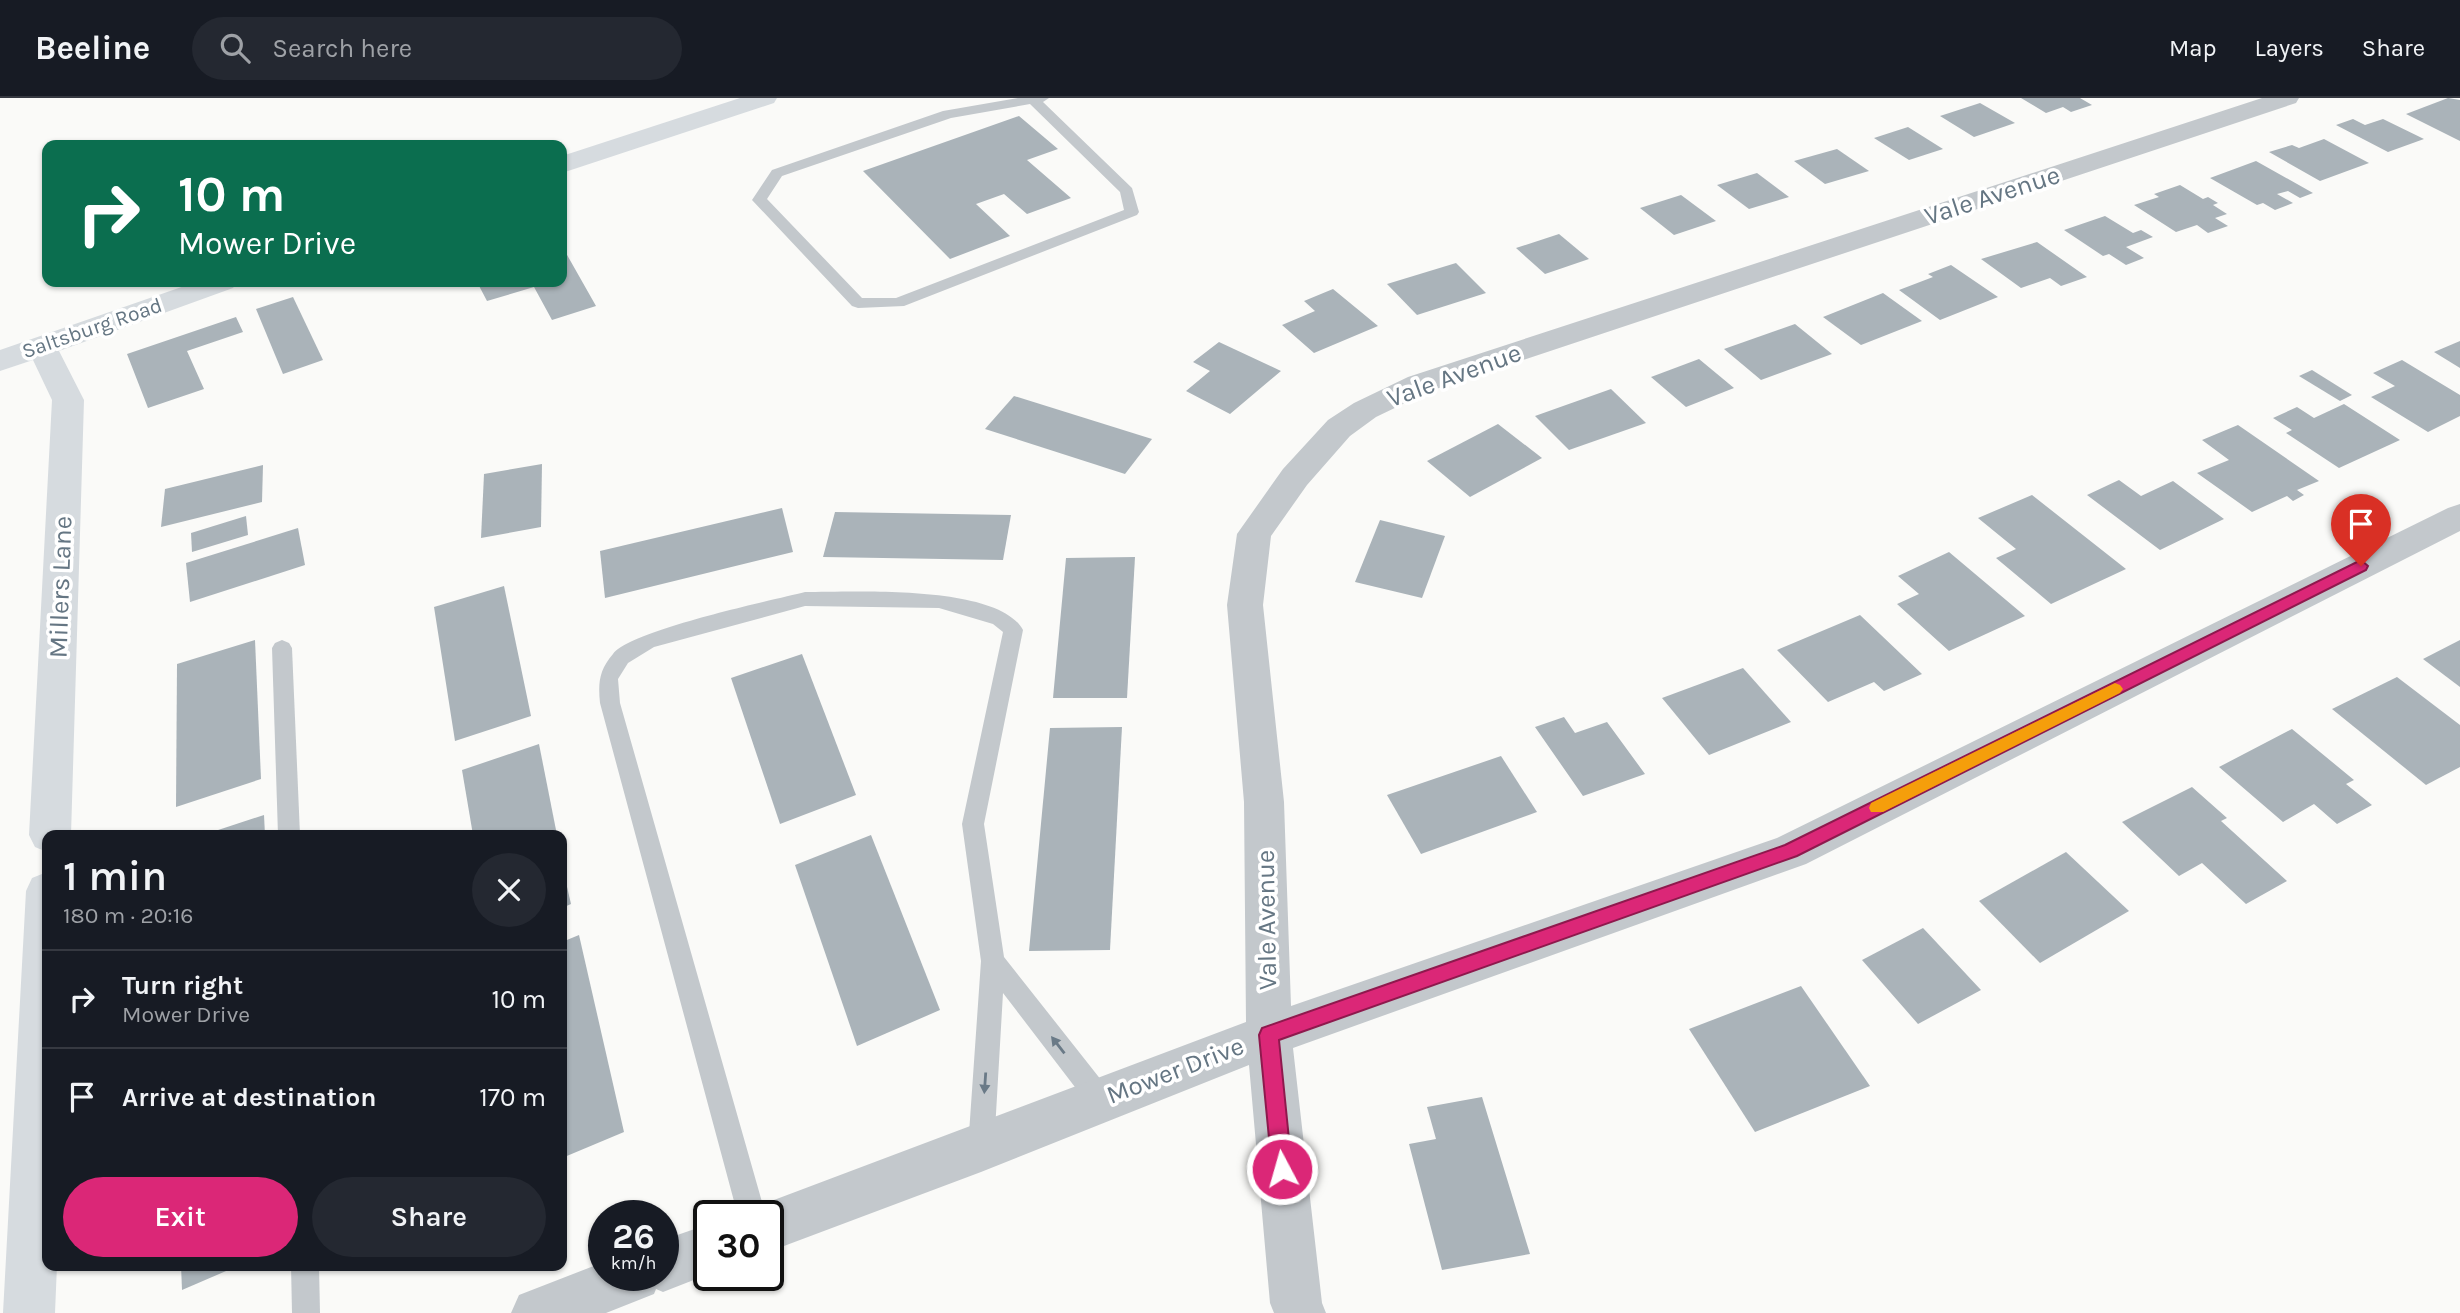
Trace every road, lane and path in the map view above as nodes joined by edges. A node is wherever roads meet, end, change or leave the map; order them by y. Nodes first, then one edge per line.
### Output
1 (2287, 98) edge
2 (1038, 99) edge
3 (754, 100) edge
4 (567, 162) edge
5 (209, 287) edge
6 (41, 345) junction
7 (0, 361) edge
8 (2460, 516) edge
9 (282, 648) dead end
10 (50, 830) edge
11 (289, 830) edge
12 (993, 961) junction
13 (42, 1008) edge
14 (1269, 1035) junction
15 (1100, 1099) junction
16 (981, 1147) junction
17 (748, 1200) edge
18 (784, 1221) edge
19 (304, 1271) edge
20 (596, 1291) edge
21 (29, 1313) edge
22 (306, 1313) edge
23 (537, 1313) edge
24 (1300, 1313) edge

1 - 14 street, Vale Avenue
2 - 2 lane
3 - 4 street
5 - 6 street, Saltsburg Road
6 - 7 street, Saltsburg Road
6 - 10 street, Millers Lane
8 - 14 street, Mower Drive
9 - 11 lane
15 -> 12 lane
12 -> 16 lane
12 - 17 lane
13 - 21 street
14 - 15 street, Mower Drive
14 - 24 street, Vale Avenue
15 - 16 street, Mower Drive
16 - 18 street, Mower Drive
19 - 22 lane
20 - 23 street

